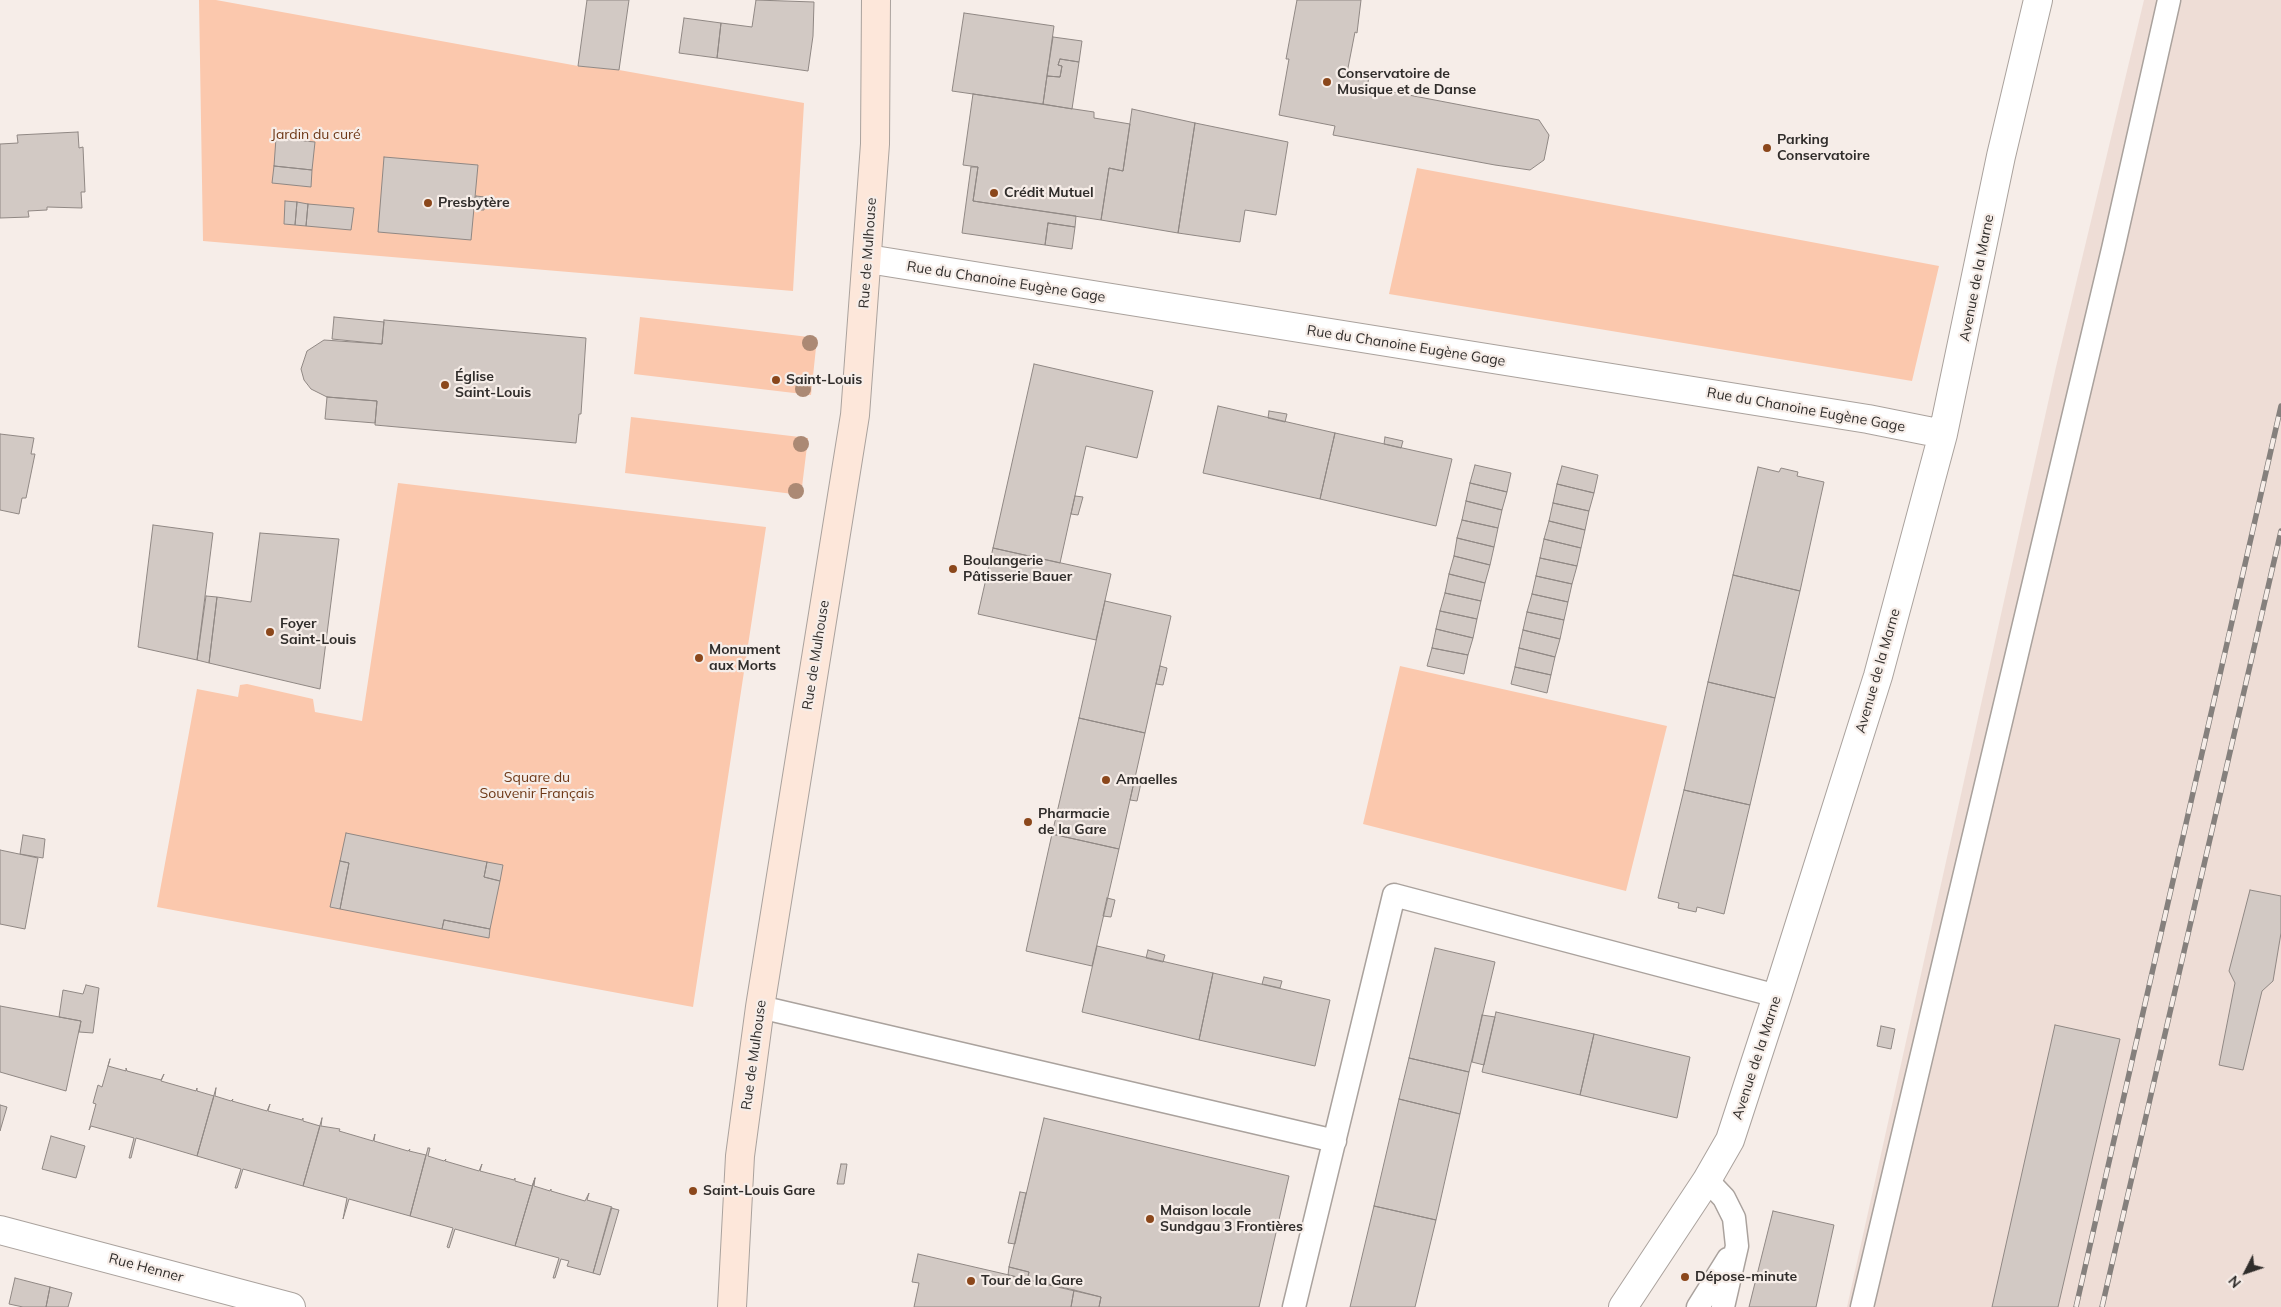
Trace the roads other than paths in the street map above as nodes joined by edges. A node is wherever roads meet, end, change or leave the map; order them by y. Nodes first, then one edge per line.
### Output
1 (876, 0) edge
2 (2038, 0) edge
3 (2169, 0) edge
4 (868, 259) junction
5 (1943, 434) junction
6 (1778, 996) junction
7 (760, 1008) junction
8 (1335, 1141) junction
9 (1708, 1180) junction
10 (0, 1230) edge
11 (1737, 1246) junction
12 (291, 1307) edge
13 (732, 1307) edge
14 (1294, 1307) edge
15 (1623, 1307) edge
16 (1698, 1307) edge
17 (1723, 1307) edge
18 (1862, 1307) edge

1 - 4 main road, Rue de Mulhouse
2 - 5 street, Avenue de la Marne
3 - 18 lane
4 - 5 street, Rue du Chanoine Eugène Gage
4 - 7 main road, Rue de Mulhouse
5 - 6 street, Avenue de la Marne
6 - 8 lane
6 - 9 street, Avenue de la Marne
7 - 8 lane
7 - 13 main road, Rue de Mulhouse
8 - 14 lane
9 - 11 lane
9 - 15 street, Avenue de la Marne
10 - 12 street, Rue Henner
11 - 16 lane
11 - 17 lane

